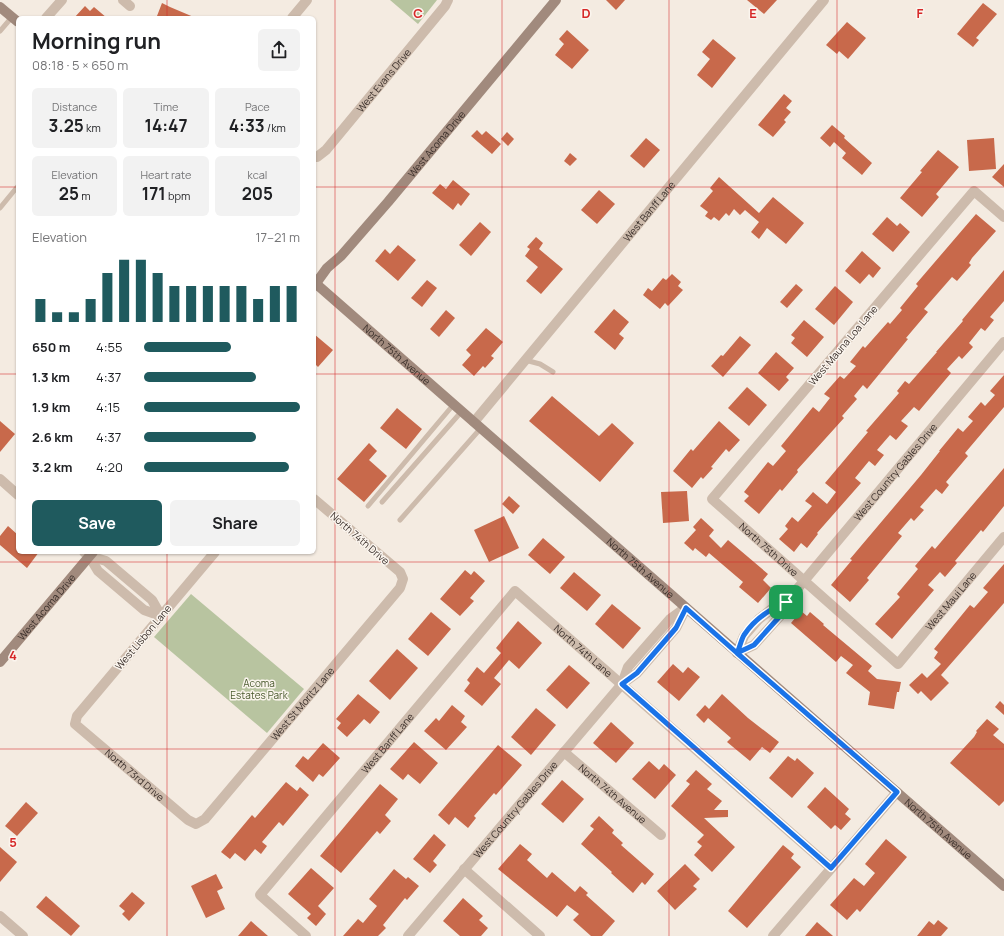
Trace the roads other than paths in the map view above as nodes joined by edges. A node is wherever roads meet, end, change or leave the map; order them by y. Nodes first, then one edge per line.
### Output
1 (62, 0) edge
2 (307, 0) edge
3 (448, 0) edge
4 (556, 0) edge
5 (824, 0) edge
6 (0, 7) edge
7 (48, 16) edge
8 (294, 16) edge
9 (15, 20) edge
10 (0, 31) edge
11 (316, 156) edge
12 (16, 188) edge
13 (0, 208) edge
14 (1004, 218) edge
15 (316, 283) edge
16 (316, 285) edge
17 (1004, 342) edge
18 (525, 360) junction
19 (553, 372) dead end
20 (458, 408) junction
21 (477, 425) junction
22 (0, 479) edge
23 (16, 493) edge
24 (712, 499) joint
25 (316, 501) edge
26 (382, 502) dead end
27 (368, 506) dead end
28 (400, 520) dead end
29 (1004, 537) edge
30 (88, 554) edge
31 (90, 554) edge
32 (91, 554) edge
33 (213, 554) edge
34 (123, 576) junction
35 (403, 580) joint
36 (804, 581) junction
37 (115, 585) junction
38 (515, 591) joint
39 (686, 608) junction
40 (161, 616) junction
41 (737, 653) junction
42 (0, 662) edge
43 (898, 664) joint
44 (622, 684) junction
45 (75, 724) joint
46 (564, 752) junction
47 (897, 792) junction
48 (196, 824) joint
49 (661, 835) dead end
50 (831, 868) junction
51 (464, 870) junction
52 (1004, 886) edge
53 (0, 916) edge
54 (23, 936) edge
55 (306, 936) edge
56 (408, 936) edge
57 (540, 936) edge
58 (773, 936) edge

1 - 7 street
2 - 8 street
3 - 11 street, West Evans Drive
4 - 15 main road, West Acoma Drive
5 - 18 street, West Banff Lane
6 - 9 main road
9 - 10 lane
12 - 13 lane
14 - 24 street, West Mauna Loa Lane
16 - 20 main road, North 75th Avenue
17 - 36 street, West Country Gables Drive
18 - 19 lane
18 - 21 street, West Banff Lane
20 - 21 main road, North 75th Avenue
20 - 26 lane
20 - 27 lane
21 - 28 lane
21 - 39 main road, North 75th Avenue
22 - 23 street
24 - 36 street, North 75th Drive
25 - 35 street, North 74th Drive
29 - 43 street, West Maui Lane
30 - 42 main road, West Acoma Drive
31 - 37 street
32 - 34 street
33 - 40 street, West Lisbon Lane
34 - 37 street
34 - 40 street
35 - 48 street, West St Moritz Lane
36 - 41 street, West Country Gables Drive
36 - 43 street, North 75th Drive
37 - 40 street
38 - 44 street, North 74th Lane
38 - 55 street, West Banff Lane
39 - 41 main road, North 75th Avenue
39 - 44 street, West Country Gables Drive
40 - 45 street, West Lisbon Lane
41 - 47 main road, North 75th Avenue
44 - 46 street, West Country Gables Drive
44 - 50 street, North 74th Lane
45 - 48 street, North 73rd Drive
46 - 49 street, North 74th Avenue
46 - 51 street, West Country Gables Drive
47 - 50 street
47 - 52 main road, North 75th Avenue
50 - 58 street
51 - 56 street, West Country Gables Drive
51 - 57 street
53 - 54 street

